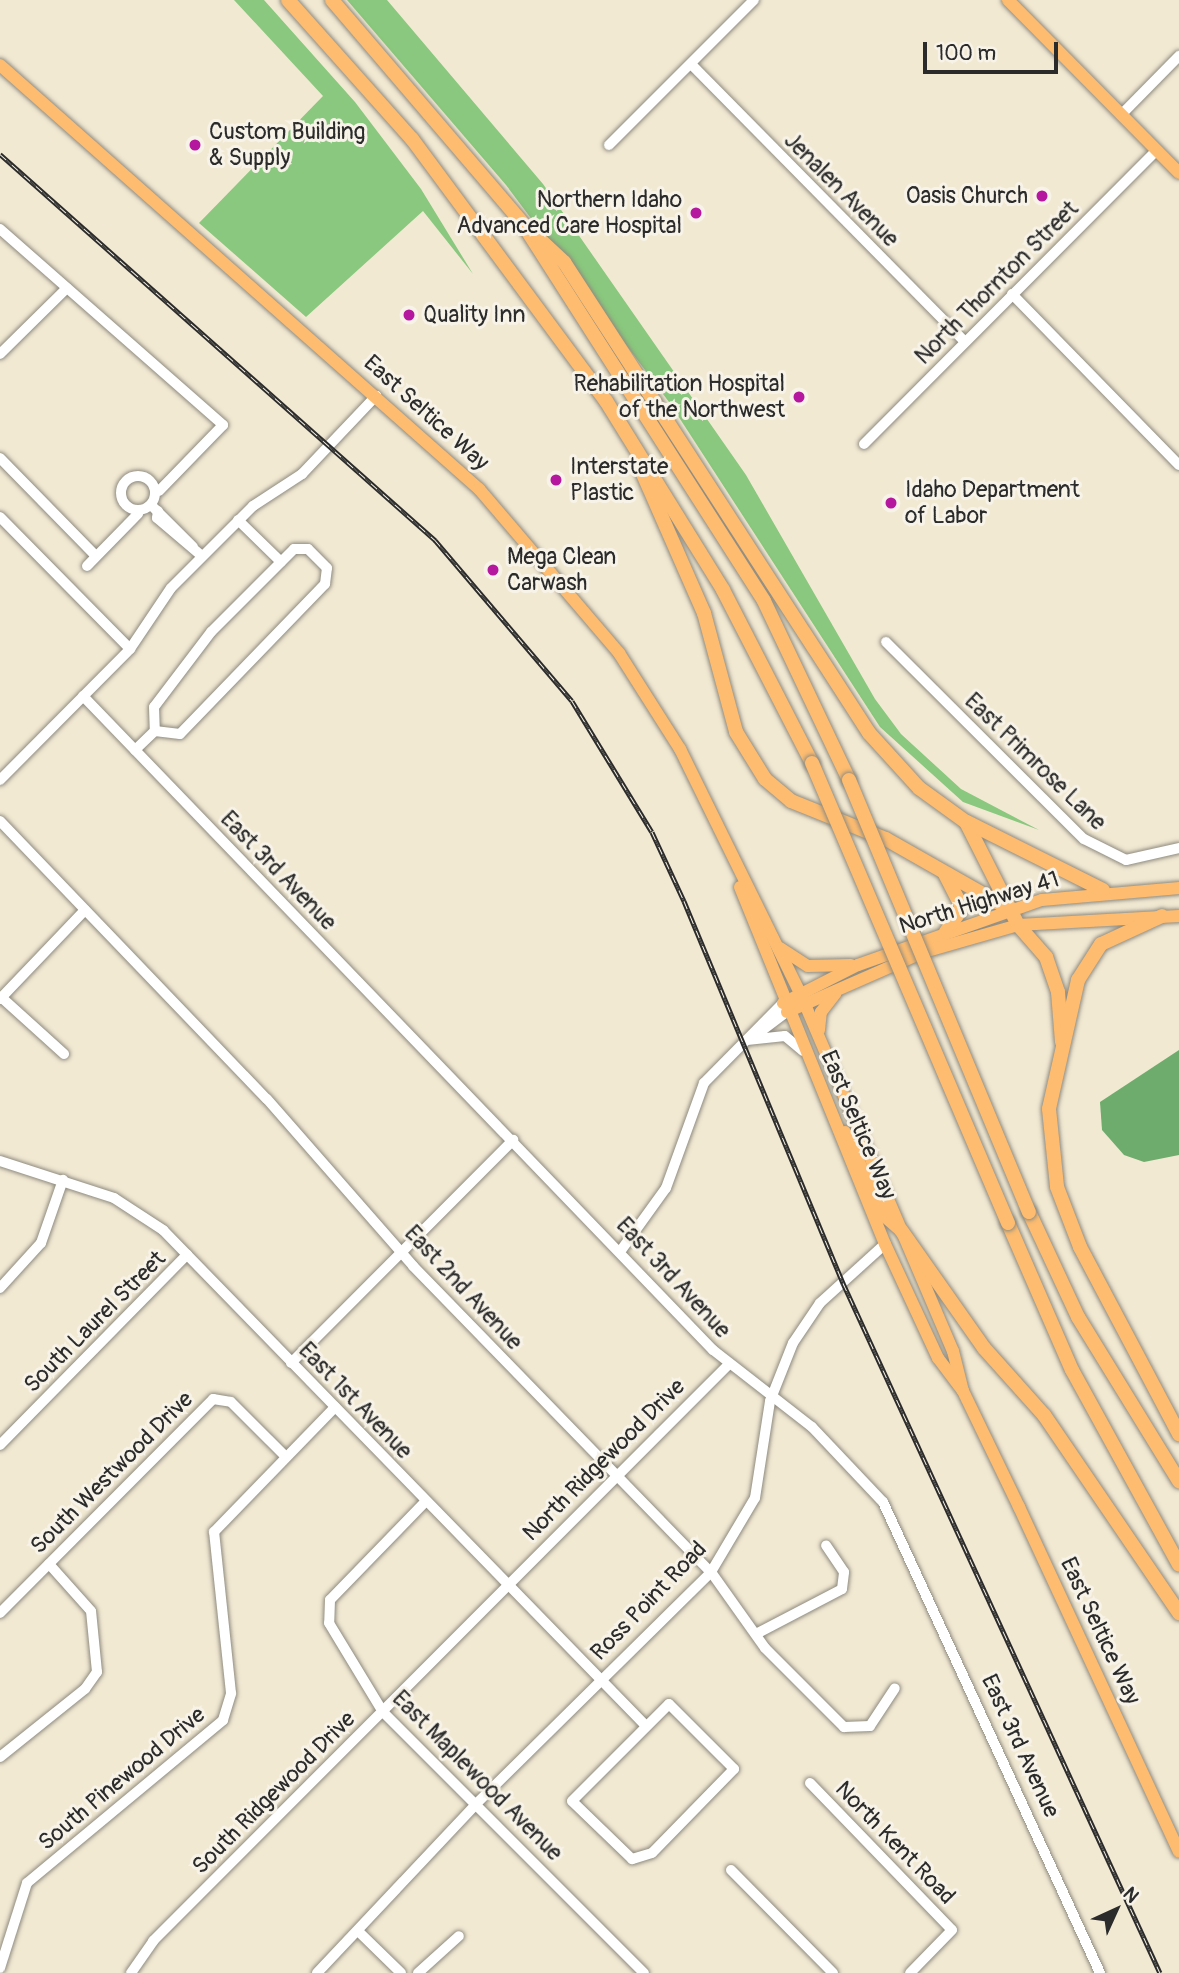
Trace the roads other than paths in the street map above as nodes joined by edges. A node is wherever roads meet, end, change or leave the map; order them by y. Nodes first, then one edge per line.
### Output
1 (288, 0) edge
2 (332, 0) edge
3 (754, 0) edge
4 (1007, 0) edge
5 (1179, 56) edge
6 (691, 64) junction
7 (0, 65) edge
8 (1121, 114) junction
9 (609, 145) dead end
10 (1157, 150) junction
11 (1179, 173) edge
12 (523, 224) junction
13 (0, 229) edge
14 (67, 288) junction
15 (1012, 294) junction
16 (965, 342) junction
17 (0, 354) edge
18 (376, 396) junction
19 (606, 401) junction
20 (864, 444) dead end
21 (0, 458) edge
22 (1179, 464) edge
23 (159, 491) junction
24 (149, 502) junction
25 (138, 514) junction
26 (0, 517) edge
27 (238, 520) junction
28 (96, 556) junction
29 (202, 556) junction
30 (281, 562) junction
31 (87, 566) dead end
32 (886, 642) dead end
33 (130, 649) junction
34 (83, 696) junction
35 (155, 730) junction
36 (135, 750) junction
37 (0, 780) edge
38 (0, 821) edge
39 (966, 822) junction
40 (1179, 848) edge
41 (734, 867) junction
42 (940, 867) junction
43 (1179, 888) edge
44 (1103, 890) junction
45 (85, 910) junction
46 (1012, 910) junction
47 (1162, 916) junction
48 (1179, 916) edge
49 (1018, 925) junction
50 (946, 932) junction
51 (778, 946) junction
52 (858, 965) junction
53 (838, 992) junction
54 (1, 998) edge
55 (802, 999) junction
56 (785, 1007) junction
57 (746, 1040) junction
58 (821, 1042) junction
59 (1062, 1042) junction
60 (803, 1051) junction
61 (64, 1055) dead end
62 (825, 1101) junction
63 (513, 1140) junction
64 (0, 1161) edge
65 (63, 1180) junction
66 (901, 1230) junction
67 (885, 1244) junction
68 (622, 1249) junction
69 (401, 1252) junction
70 (187, 1255) junction
71 (0, 1288) edge
72 (291, 1363) junction
73 (727, 1365) junction
74 (963, 1391) junction
75 (770, 1401) junction
76 (335, 1407) junction
77 (1179, 1434) edge
78 (1, 1444) edge
79 (285, 1456) junction
80 (616, 1474) junction
81 (1179, 1481) edge
82 (426, 1501) junction
83 (825, 1545) dead end
84 (49, 1564) junction
85 (1179, 1565) edge
86 (711, 1572) junction
87 (509, 1584) junction
88 (2, 1607) edge
89 (1179, 1613) edge
90 (756, 1634) junction
91 (601, 1680) junction
92 (895, 1688) dead end
93 (383, 1712) junction
94 (646, 1726) junction
95 (0, 1756) edge
96 (810, 1783) dead end
97 (477, 1803) junction
98 (1179, 1852) edge
99 (731, 1870) dead end
100 (358, 1931) junction
101 (458, 1936) dead end
102 (0, 1968) edge
103 (1098, 1972) edge
104 (131, 1973) edge
105 (317, 1973) edge
106 (401, 1973) edge
107 (418, 1973) edge
108 (644, 1973) edge
109 (833, 1973) edge
110 (910, 1973) edge

1 - 19 highway
2 - 12 highway
3 - 6 street
4 - 8 main road
5 - 8 street
6 - 9 street
6 - 16 street, Jenalen Avenue
7 - 18 main road, East Seltice Way
8 - 10 main road
10 - 11 main road
10 - 15 street, North Thornton Street
12 - 39 highway
12 - 81 highway, bridge
13 - 14 street
14 - 17 street
14 - 23 street
15 - 16 street, North Thornton Street
15 - 22 street
16 - 20 street, North Thornton Street
18 - 27 street
18 - 41 main road, East Seltice Way
19 - 42 highway
19 - 85 highway, bridge
21 - 28 street
23 - 24 street
23 - 25 street
24 - 25 street
24 - 29 street
25 - 28 street
26 - 33 street
27 - 29 street
27 - 30 street
28 - 31 street
29 - 33 street
30 - 35 street
30 - 35 street
32 - 40 street, East Primrose Lane
33 - 34 street
34 - 36 street, East 3rd Avenue
34 - 37 street
35 - 36 street
36 - 63 street, East 3rd Avenue
38 - 45 street, East 2nd Avenue
39 - 44 highway
39 - 46 highway
41 - 51 main road, East Seltice Way
41 - 56 main road, East Seltice Way
42 - 46 highway
42 - 50 highway
43 - 44 main road, North Highway 41
44 - 46 main road, North Highway 41
45 - 54 street
45 - 69 street, East 2nd Avenue
46 - 49 highway
46 - 50 main road, North Highway 41
47 - 48 main road, North Highway 41
47 - 49 main road, North Highway 41
47 - 59 highway
49 - 53 main road, North Highway 41
49 - 59 highway
50 - 52 main road, North Highway 41
51 - 52 main road
51 - 55 main road, East Seltice Way
52 - 55 main road, North Highway 41
53 - 55 main road, North Highway 41
53 - 58 main road
54 - 61 street
55 - 56 main road
55 - 58 main road, East Seltice Way
56 - 57 street
56 - 60 main road, East Seltice Way
57 - 60 street
57 - 68 street
58 - 66 main road, East Seltice Way
59 - 77 highway
60 - 62 main road, East Seltice Way
62 - 66 main road
62 - 67 main road, East Seltice Way
63 - 68 street, East 3rd Avenue
63 - 69 street
64 - 65 street, East 1st Avenue
65 - 70 street, East 1st Avenue
65 - 71 street
66 - 67 main road, Ross Point Road
66 - 74 main road, East Seltice Way
66 - 89 highway
67 - 74 main road, East Seltice Way
67 - 75 street, Ross Point Road
68 - 73 street, East 3rd Avenue
69 - 72 street
69 - 80 street, East 2nd Avenue
70 - 72 street, East 1st Avenue
70 - 78 street, South Laurel Street
72 - 76 street, East 1st Avenue
73 - 75 street, East 3rd Avenue
73 - 80 street, North Ridgewood Drive
74 - 98 main road, East Seltice Way
75 - 86 street, Ross Point Road
75 - 103 street, East 3rd Avenue
76 - 79 street, South Pinewood Drive
76 - 82 street, East 1st Avenue
79 - 84 street, South Westwood Drive
79 - 102 street, South Pinewood Drive
80 - 86 street, East 2nd Avenue
80 - 87 street, North Ridgewood Drive
82 - 87 street, East 1st Avenue
82 - 93 street, East Maplewood Avenue
83 - 90 street
84 - 88 street, South Westwood Drive
84 - 95 street
86 - 90 street, East 2nd Avenue
86 - 91 street, Ross Point Road
87 - 91 street, East 1st Avenue
87 - 93 street, South Ridgewood Drive
90 - 92 street, East 2nd Avenue
91 - 94 street, East 1st Avenue
91 - 97 street, Ross Point Road
93 - 97 street, East Maplewood Avenue
93 - 104 street, South Ridgewood Drive
94 - 94 street
96 - 110 street, North Kent Road
97 - 100 street, Ross Point Road
97 - 108 street, East Maplewood Avenue
99 - 109 street
100 - 105 street, Ross Point Road
100 - 106 street
101 - 107 street

